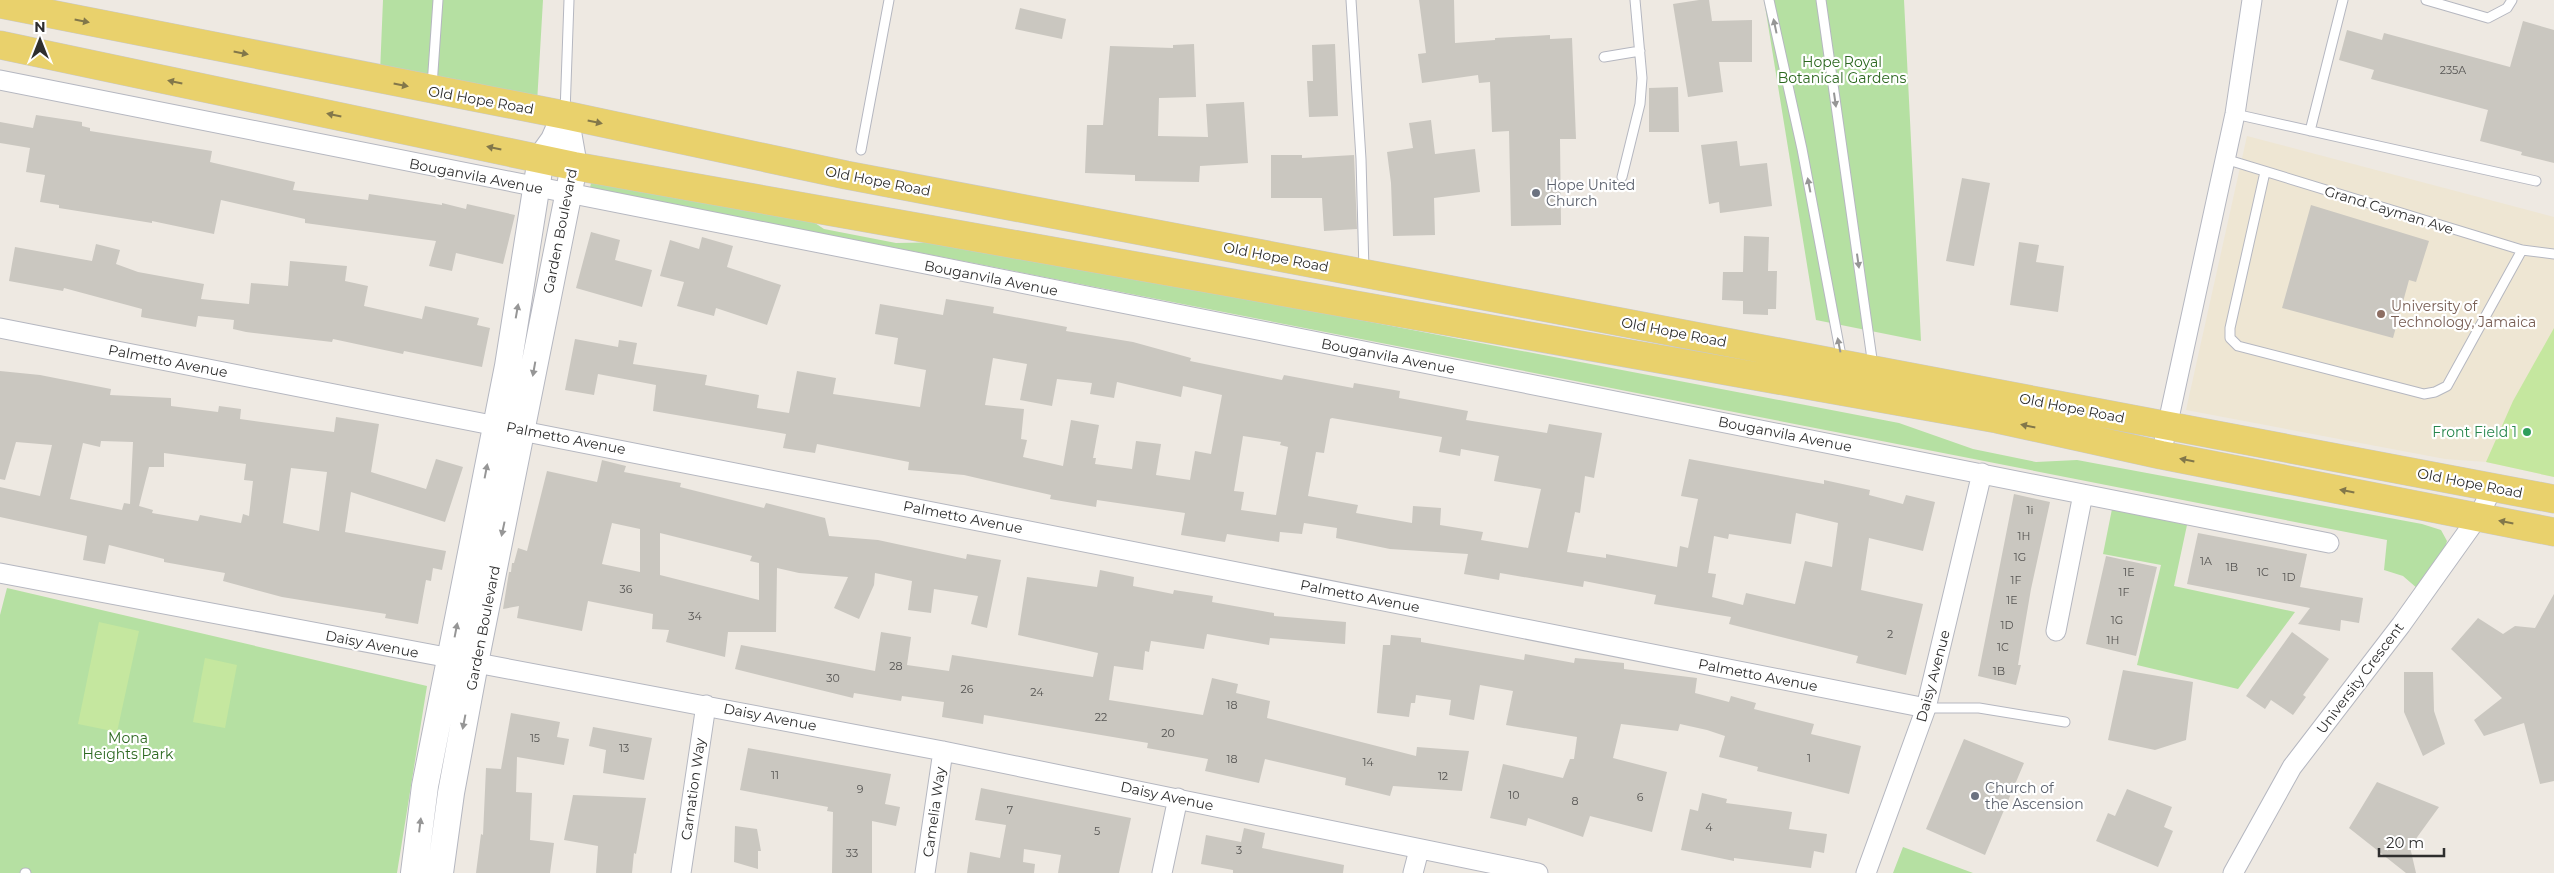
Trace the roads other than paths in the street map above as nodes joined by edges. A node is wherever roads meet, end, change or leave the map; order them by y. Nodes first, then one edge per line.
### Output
1 (438, 0) edge
2 (569, 0) edge
3 (889, 0) edge
4 (1351, 0) edge
5 (1636, 0) edge
6 (1769, 0) edge
7 (1821, 0) edge
8 (2252, 0) edge
9 (2343, 0) edge
10 (2426, 0) edge
11 (2512, 0) edge
12 (0, 4) edge
13 (0, 46) edge
14 (1640, 51) junction
15 (1604, 56) dead end
16 (0, 80) edge
17 (432, 91) junction
18 (2235, 114) junction
19 (565, 115) junction
20 (2310, 131) junction
21 (861, 150) dead end
22 (541, 158) junction
23 (2225, 159) junction
24 (574, 166) junction
25 (2265, 172) junction
26 (1622, 177) dead end
27 (2536, 181) dead end
28 (536, 188) junction
29 (568, 194) junction
30 (2522, 250) junction
31 (2554, 254) edge
32 (1364, 273) junction
33 (0, 328) edge
34 (1845, 379) junction
35 (1876, 385) junction
36 (495, 425) junction
37 (2167, 425) junction
38 (523, 430) junction
39 (2161, 455) junction
40 (1982, 473) junction
41 (2493, 487) junction
42 (2084, 494) junction
43 (2554, 499) edge
44 (2478, 517) junction
45 (2554, 532) edge
46 (2329, 543) dead end
47 (0, 573) edge
48 (2056, 631) dead end
49 (463, 661) junction
50 (706, 705) junction
51 (1926, 708) junction
52 (2065, 722) dead end
53 (943, 751) junction
54 (1178, 798) junction
55 (1419, 850) junction
56 (414, 873) edge
57 (440, 873) edge
58 (681, 873) edge
59 (926, 873) edge
60 (1162, 873) edge
61 (1413, 873) edge
62 (1538, 873) edge
63 (1866, 873) edge
64 (2233, 873) edge

1 - 17 lane
2 - 19 lane
3 - 21 lane
4 - 32 lane
5 - 14 lane
34 -> 6 lane
7 -> 35 lane
8 - 18 street
9 - 20 lane
10 - 11 lane
12 -> 17 main road, Old Hope Road
22 -> 13 main road, Old Hope Road
14 - 15 lane
14 - 26 lane
16 - 28 street, Bouganvila Avenue
17 - 19 main road, Old Hope Road
18 - 20 lane
18 - 23 street
19 - 22 street, Garden Boulevard
19 - 24 street, Garden Boulevard
19 -> 32 main road, Old Hope Road
20 - 27 lane
22 - 24 main road, Old Hope Road
22 - 28 street, Garden Boulevard
23 - 25 lane, Grand Cayman Ave
23 - 37 street
24 - 29 street, Garden Boulevard
24 - 34 main road, Old Hope Road
25 - 30 lane, Grand Cayman Ave
25 - 30 lane
28 - 29 street, Bouganvila Avenue
36 -> 28 street, Garden Boulevard
29 -> 38 street, Garden Boulevard
29 - 40 street, Bouganvila Avenue
30 - 31 lane, Grand Cayman Ave
32 - 34 main road, Old Hope Road
33 - 36 street, Palmetto Avenue
34 - 35 main road, Old Hope Road
35 - 37 main road, Old Hope Road
39 -> 35 main road, Old Hope Road
36 - 38 street, Palmetto Avenue
49 -> 36 street, Garden Boulevard
37 - 39 street
37 - 41 main road, Old Hope Road
38 -> 49 street, Garden Boulevard
38 - 51 street, Palmetto Avenue
44 -> 39 main road, Old Hope Road
40 - 42 street, Bouganvila Avenue
40 - 51 street, Daisy Avenue
41 - 43 main road, Old Hope Road
41 - 44 street, University Crescent
42 - 46 street, Bouganvila Avenue
42 - 48 street
45 -> 44 main road, Old Hope Road
44 - 64 street, University Crescent
47 - 49 street, Daisy Avenue
49 - 50 street, Daisy Avenue
56 -> 49 street, Garden Boulevard
49 -> 57 street, Garden Boulevard
50 - 53 street, Daisy Avenue
50 - 58 street, Carnation Way
51 - 52 lane
51 - 63 street, Daisy Avenue
53 - 54 street, Daisy Avenue
53 - 59 street, Camelia Way
54 - 55 street, Daisy Avenue
54 - 60 street
55 - 61 street
55 - 62 street, Daisy Avenue

